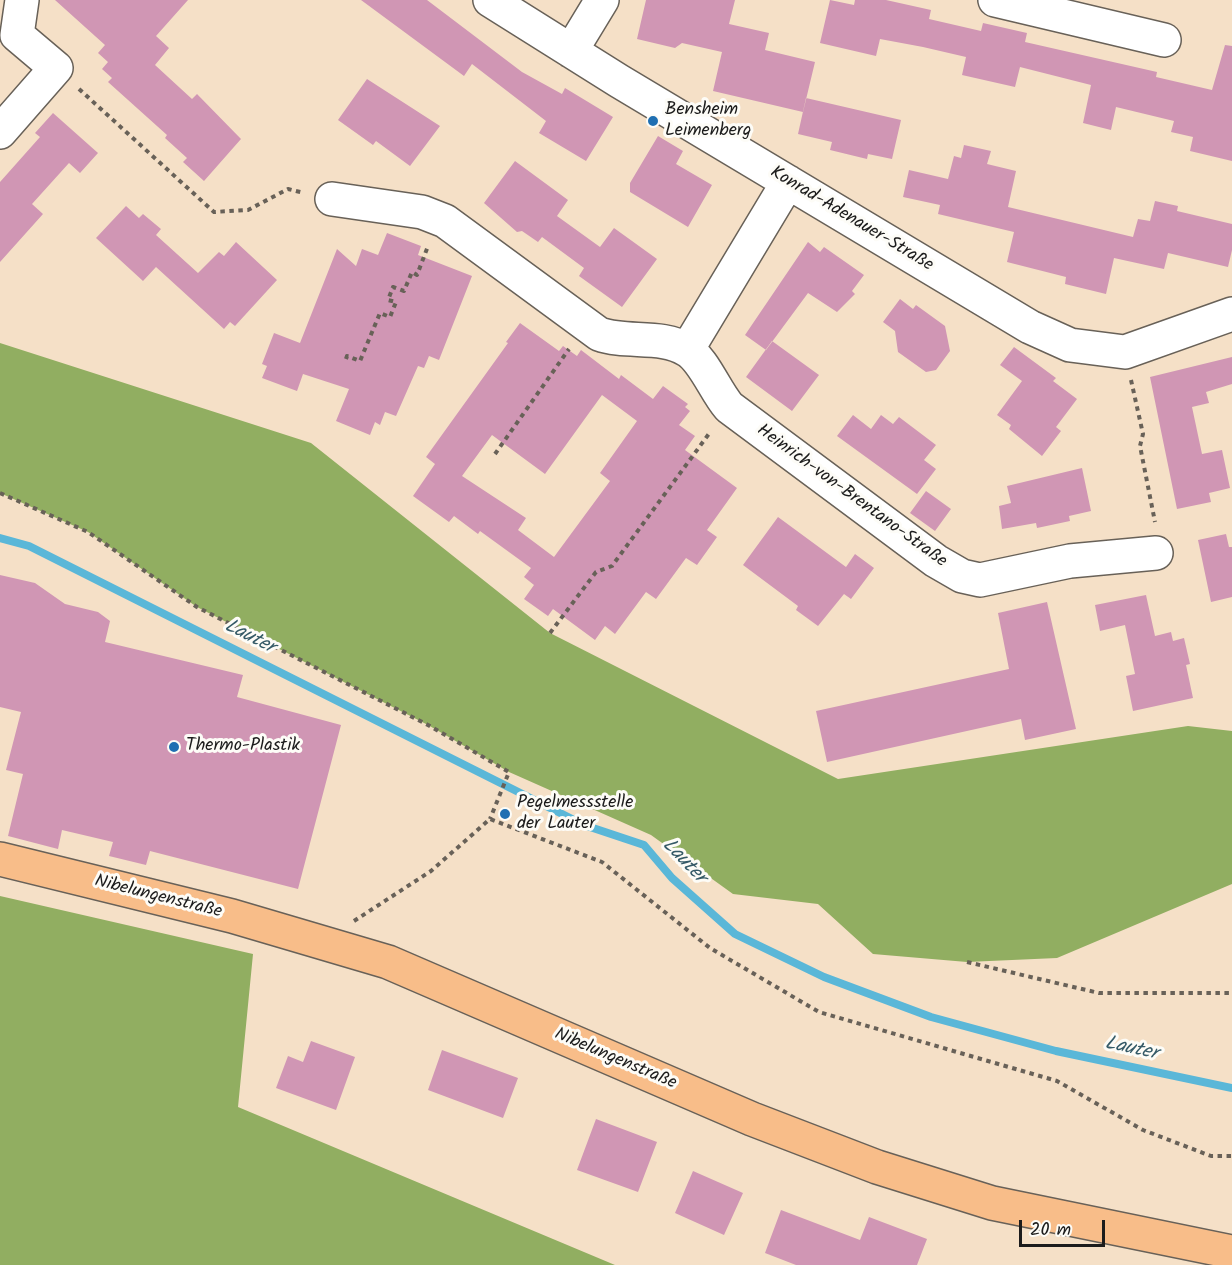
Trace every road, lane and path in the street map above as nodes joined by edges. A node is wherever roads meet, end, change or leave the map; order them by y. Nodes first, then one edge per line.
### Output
1 (22, 0) edge
2 (490, 0) edge
3 (602, 0) edge
4 (995, 0) edge
5 (1164, 40) dead end
6 (571, 51) junction
7 (56, 68) junction
8 (0, 132) edge
9 (788, 182) junction
10 (332, 199) joint
11 (445, 220) junction
12 (1232, 314) edge
13 (585, 326) junction
14 (687, 350) junction
15 (1125, 352) junction
16 (346, 358) dead end
17 (729, 407) junction
18 (495, 454) dead end
19 (0, 493) edge
20 (1156, 553) joint
21 (550, 633) dead end
22 (490, 819) junction
23 (0, 859) edge
24 (324, 941) junction
25 (967, 962) dead end
26 (1232, 993) edge
27 (1232, 1156) edge
28 (1232, 1251) edge

1 - 7 street
2 - 6 street, Konrad-Adenauer-Straße
3 - 6 street
4 - 5 street
6 - 9 street, Konrad-Adenauer-Straße
7 - 8 street
7 - 10 path
9 - 14 street
9 - 15 street, Konrad-Adenauer-Straße
10 - 11 street
11 - 13 street
11 - 16 path
12 - 15 street, Konrad-Adenauer-Straße
13 - 14 street
13 - 18 path
14 - 17 street, Heinrich-von-Brentano-Straße
15 - 20 path
17 - 20 street, Heinrich-von-Brentano-Straße
17 - 21 path
19 - 22 path
22 - 24 path
22 - 27 path
23 - 24 main road, Nibelungenstraße
24 - 28 main road, Nibelungenstraße
25 - 26 path

